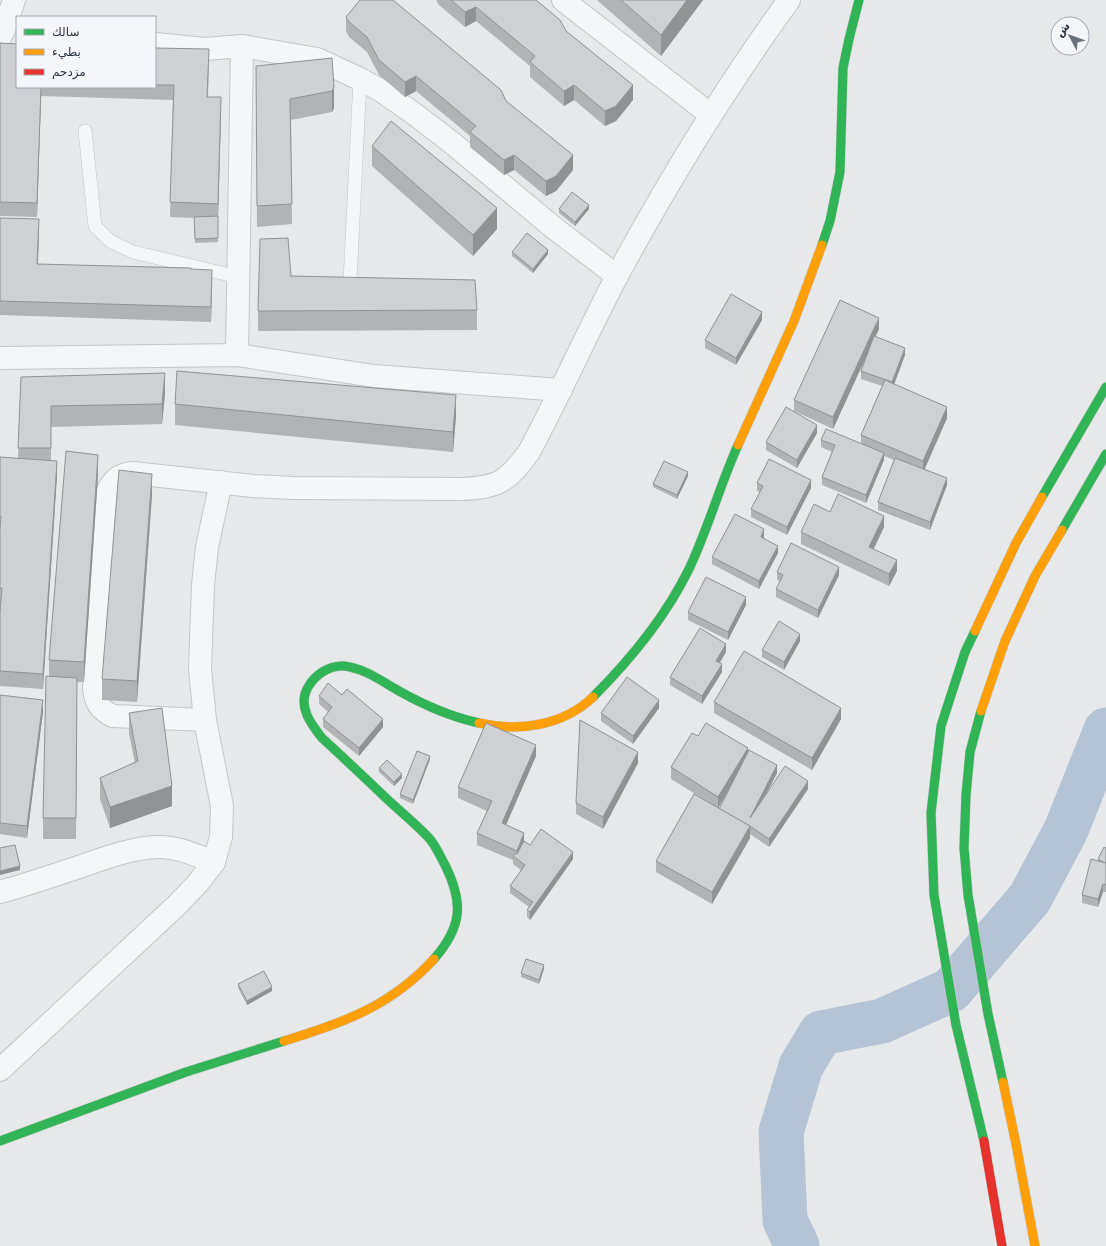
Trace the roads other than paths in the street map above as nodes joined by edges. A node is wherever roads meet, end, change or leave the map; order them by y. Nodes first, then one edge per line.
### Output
1 (14, 0) edge
2 (563, 0) edge
3 (789, 0) edge
4 (859, 0) edge
5 (7, 33) edge
6 (156, 44) edge
7 (242, 46) junction
8 (360, 79) junction
9 (711, 115) junction
10 (85, 131) dead end
11 (617, 276) junction
12 (238, 277) junction
13 (350, 281) edge
14 (237, 355) junction
15 (0, 358) edge
16 (1106, 387) edge
17 (561, 390) junction
18 (1106, 454) edge
19 (221, 482) junction
20 (205, 720) junction
21 (214, 862) junction
22 (0, 892) edge
23 (0, 1070) edge
24 (0, 1141) edge
25 (1002, 1246) edge
26 (1035, 1246) edge

1 - 5 street
2 - 9 street
3 - 9 street
4 - 24 main road
6 - 7 street
7 - 8 street
7 - 12 street
8 - 11 street
8 - 13 lane
9 - 11 street
10 - 12 lane
11 - 17 street
12 - 14 street
14 - 15 street
14 - 17 street
16 - 25 main road
17 - 19 street
18 - 26 main road
19 - 20 street
19 - 20 street
20 - 21 street
21 - 22 street
21 - 23 street

